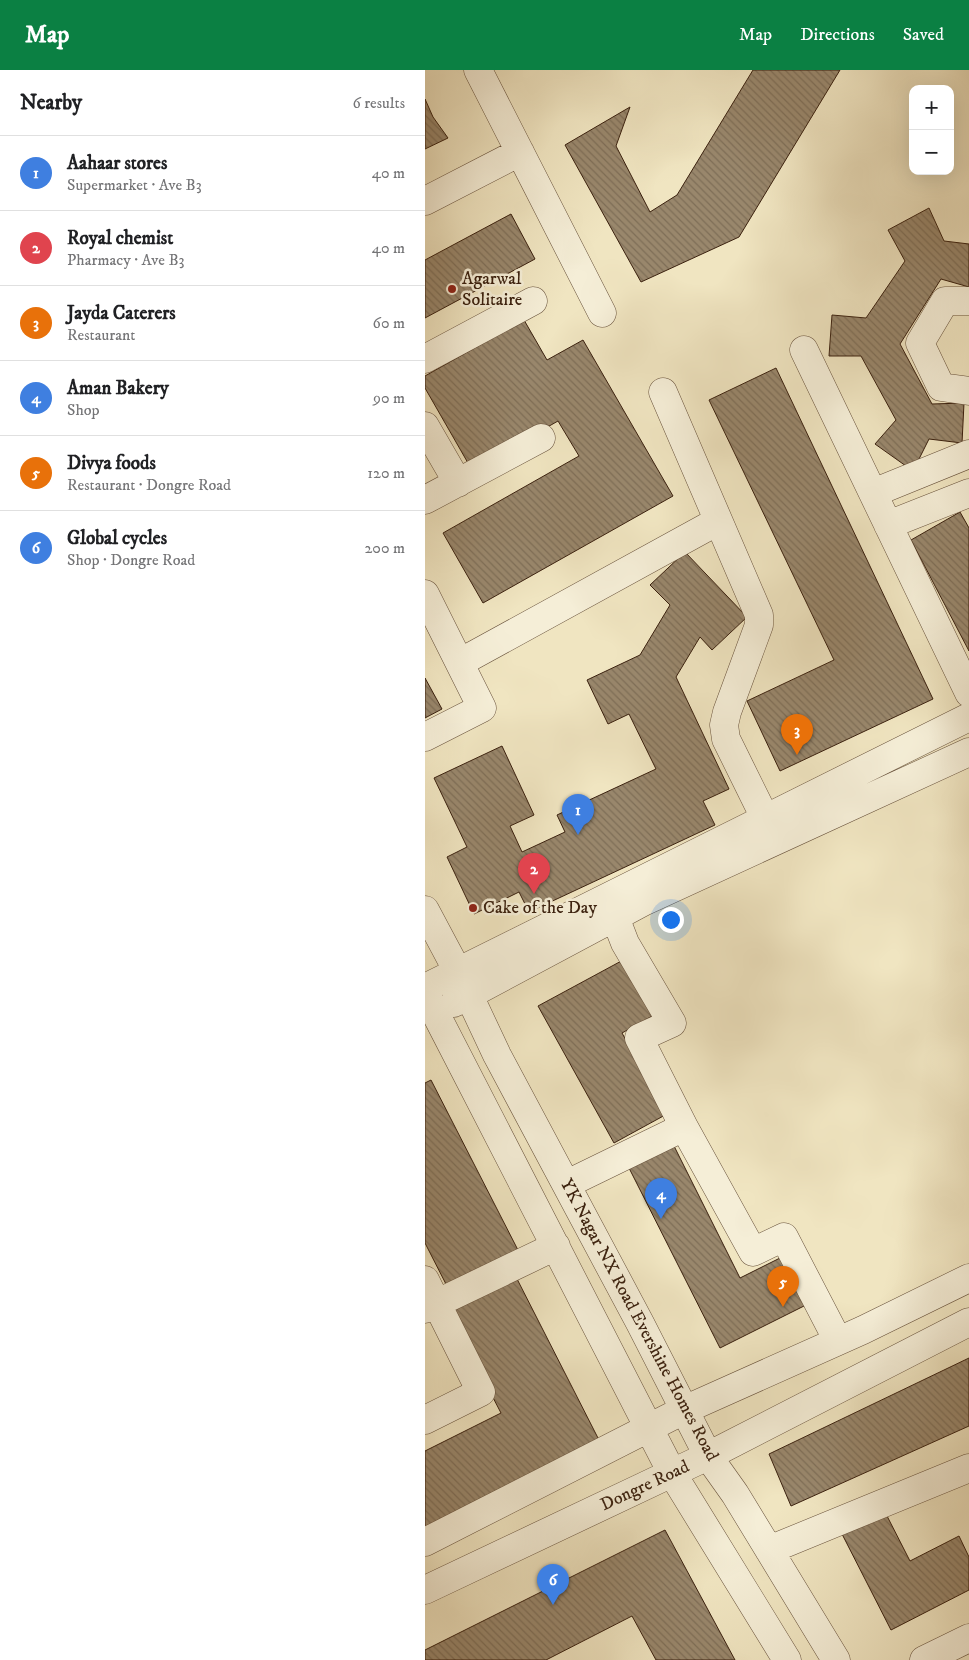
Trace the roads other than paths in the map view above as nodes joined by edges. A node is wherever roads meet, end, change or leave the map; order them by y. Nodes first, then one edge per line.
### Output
1 (478, 70) edge
2 (520, 152) junction
3 (425, 201) edge
4 (533, 301) dead end
5 (969, 301) edge
6 (602, 313) dead end
7 (804, 350) dead end
8 (425, 359) edge
9 (969, 391) edge
10 (663, 392) dead end
11 (425, 426) edge
12 (541, 438) dead end
13 (969, 454) edge
14 (458, 483) junction
15 (873, 493) junction
16 (969, 493) edge
17 (425, 500) edge
18 (719, 521) junction
19 (889, 525) junction
20 (425, 594) edge
21 (461, 662) junction
22 (969, 693) edge
23 (969, 717) edge
24 (425, 737) edge
25 (969, 752) edge
26 (765, 818) junction
27 (425, 910) edge
28 (615, 917) junction
29 (464, 984) junction
30 (428, 1003) edge
31 (684, 1127) junction
32 (567, 1184) junction
33 (555, 1246) junction
34 (969, 1278) edge
35 (429, 1297) edge
36 (969, 1322) edge
37 (839, 1341) junction
38 (684, 1410) junction
39 (425, 1420) edge
40 (648, 1428) junction
41 (708, 1456) junction
42 (969, 1468) edge
43 (672, 1473) junction
44 (425, 1542) edge
45 (769, 1550) junction
46 (425, 1590) edge
47 (969, 1638) edge
48 (787, 1660) edge
49 (835, 1660) edge
50 (924, 1660) edge

1 - 2 street
2 - 3 street
2 - 6 street
4 - 8 street
5 - 9 street
7 - 15 street
10 - 18 street
11 - 14 street
12 - 14 street
13 - 15 street
14 - 17 street
15 - 19 street
16 - 19 street
18 - 21 street
18 - 26 street
19 - 22 street
20 - 21 street
21 - 24 street
23 - 26 street
25 - 28 street
26 - 29 street
27 - 29 street, YK Nagar NX Road Evershine Homes Road
28 - 29 street
28 - 31 street
29 - 30 street
29 - 32 street, YK Nagar NX Road Evershine Homes Road
30 - 33 street
31 - 32 street
31 - 37 street
32 - 38 street, YK Nagar NX Road Evershine Homes Road
33 - 35 street
33 - 40 street
34 - 37 street
35 - 39 street
36 - 41 street, Dongre Road
37 - 38 street
38 - 40 street
38 - 41 street, YK Nagar NX Road Evershine Homes Road
40 - 43 street
40 - 44 street
41 - 43 street, Dongre Road
41 - 45 street, YK Nagar NX Road Evershine Homes Road
42 - 45 street
43 - 46 street, Dongre Road
43 - 48 street
45 - 49 street, YK Nagar NX Road Evershine Homes Road
47 - 50 street

